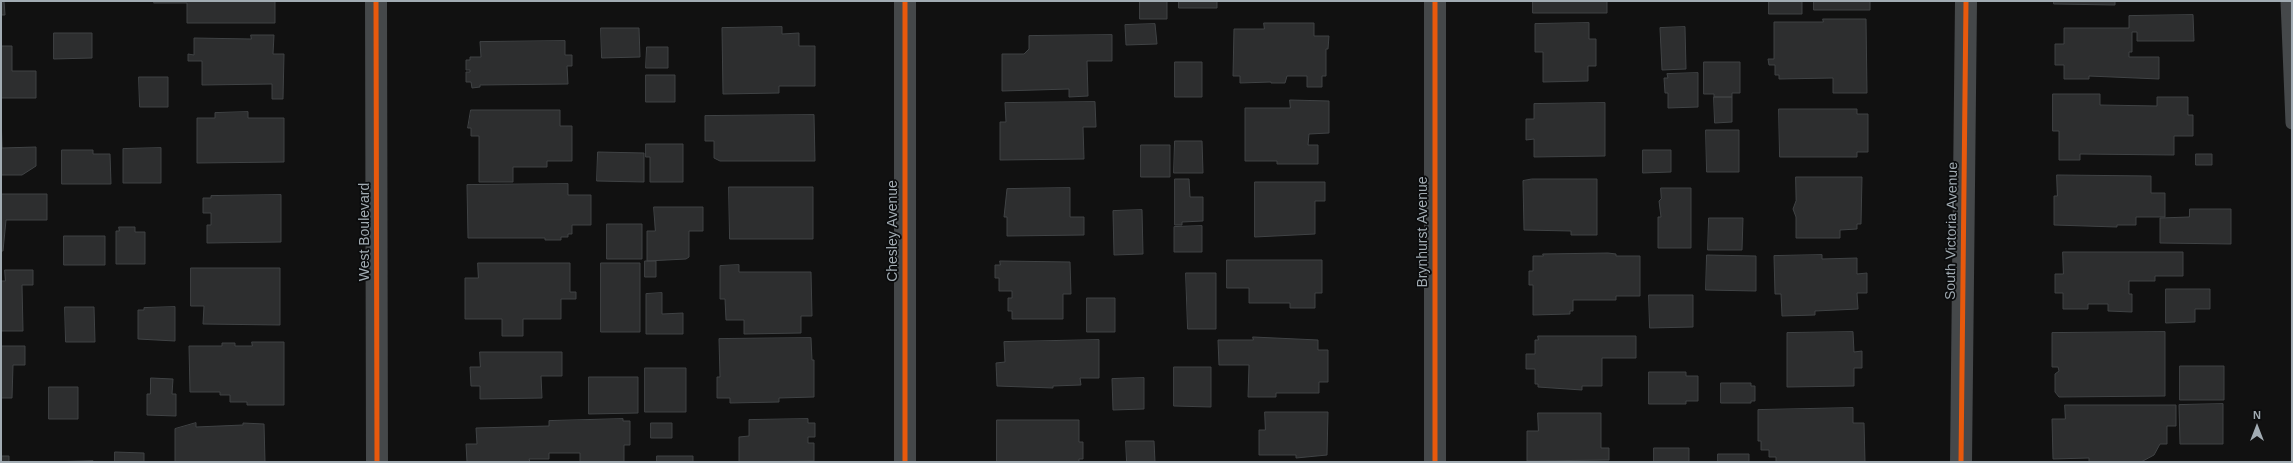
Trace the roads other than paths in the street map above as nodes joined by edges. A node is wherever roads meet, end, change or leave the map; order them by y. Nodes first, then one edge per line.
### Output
1 (376, 1) edge
2 (905, 1) edge
3 (1435, 1) edge
4 (1966, 1) edge
5 (2287, 1) edge
6 (2292, 123) edge
7 (377, 462) edge
8 (905, 462) edge
9 (1435, 462) edge
10 (1961, 462) edge

1 - 7 street, West Boulevard
2 - 8 street, Chesley Avenue
3 - 9 street, Brynhurst Avenue
4 - 10 street, South Victoria Avenue
5 - 6 lane

